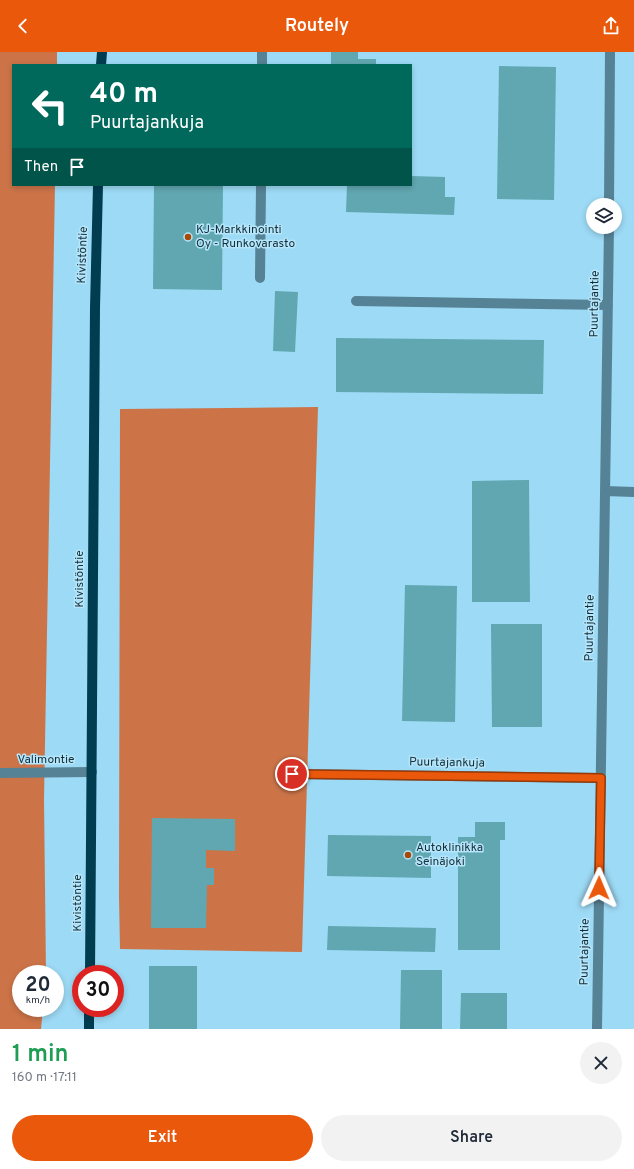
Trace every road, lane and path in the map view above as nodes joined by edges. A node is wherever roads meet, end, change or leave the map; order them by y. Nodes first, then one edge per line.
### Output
1 (102, 52) edge
2 (262, 52) edge
3 (610, 52) edge
4 (101, 64) edge
5 (262, 64) edge
6 (98, 186) edge
7 (261, 186) edge
8 (609, 198) edge
9 (609, 234) edge
10 (260, 278) dead end
11 (356, 301) dead end
12 (608, 305) junction
13 (605, 491) junction
14 (634, 492) edge
15 (92, 772) junction
16 (0, 773) edge
17 (292, 774) dead end
18 (601, 778) junction
19 (90, 965) edge
20 (89, 1017) edge
21 (89, 1029) edge
22 (597, 1029) edge

1 - 4 main road
2 - 5 street
3 - 8 street
6 - 15 main road, Kivistöntie
7 - 10 street
9 - 12 street, Puurtajantie
11 - 12 street
12 - 13 street, Puurtajantie
13 - 14 street
13 - 18 street, Puurtajantie
15 - 16 street, Valimontie
15 - 19 main road, Kivistöntie
17 - 18 street, Puurtajankuja
18 - 22 street, Puurtajantie
20 - 21 main road

